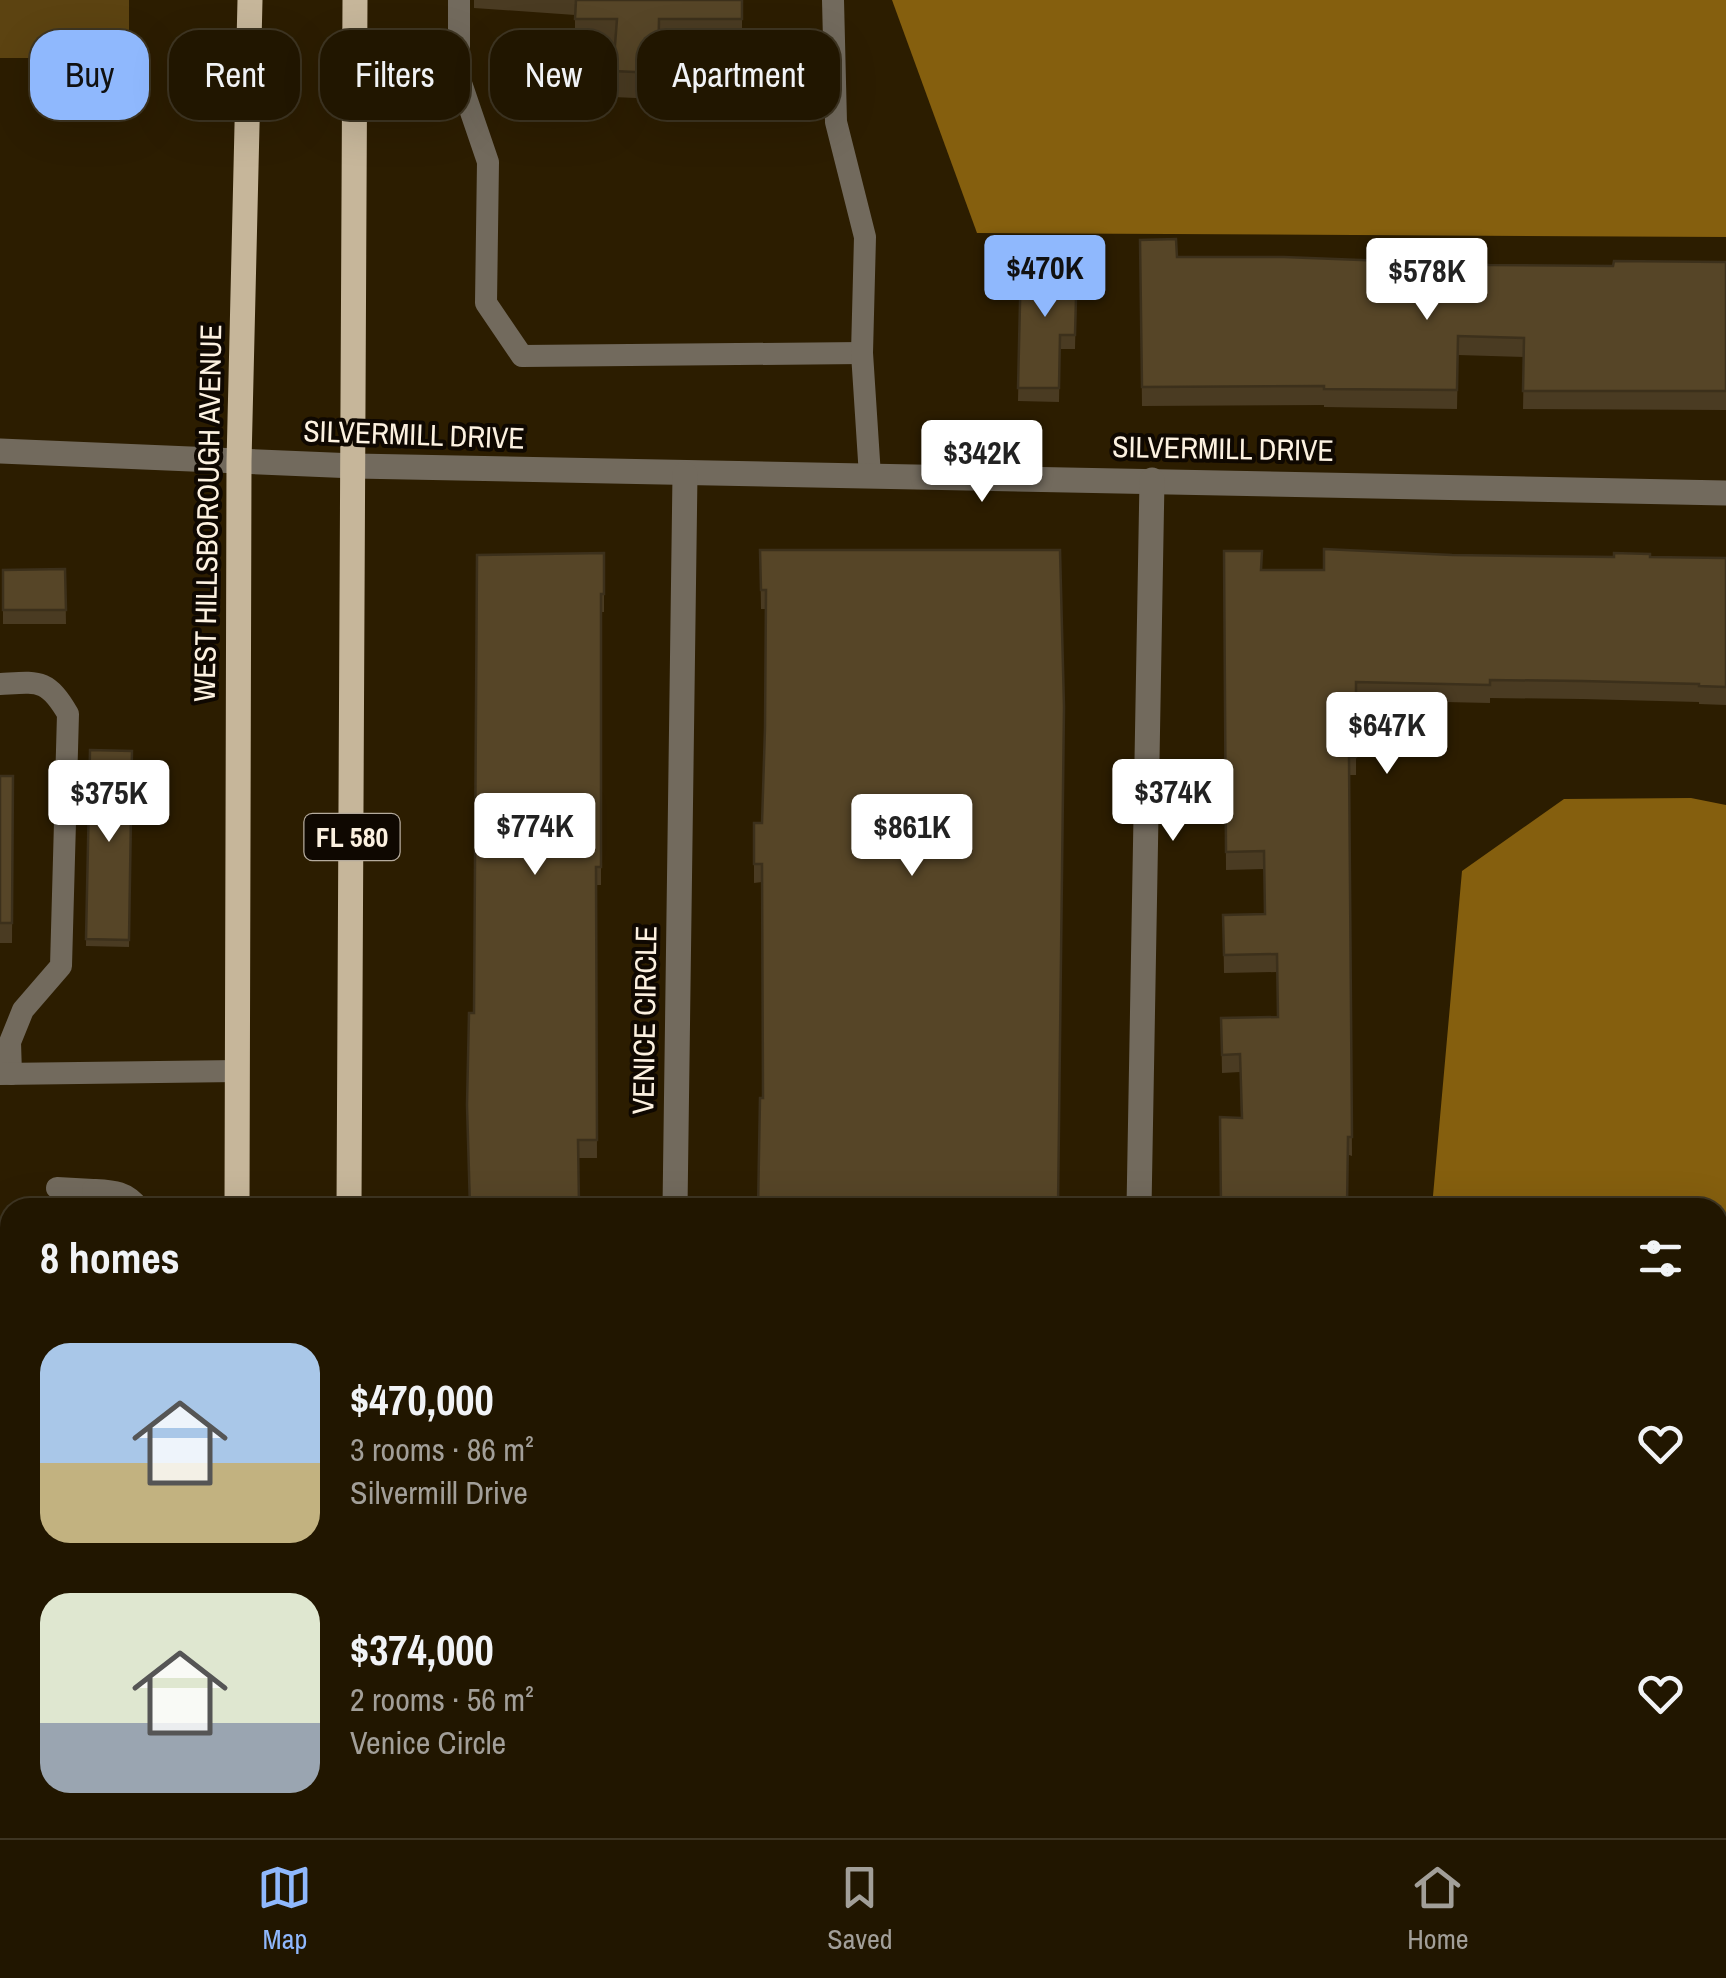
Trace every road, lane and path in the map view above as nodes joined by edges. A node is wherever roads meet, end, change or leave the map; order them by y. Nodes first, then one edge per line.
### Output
1 (250, 0) edge
2 (356, 0) edge
3 (459, 0) edge
4 (833, 0) edge
5 (862, 353) junction
6 (0, 451) edge
7 (239, 462) junction
8 (355, 466) junction
9 (685, 474) junction
10 (870, 476) junction
11 (1152, 480) junction
12 (1726, 493) edge
13 (0, 684) edge
14 (238, 1071) junction
15 (5, 1074) edge
16 (57, 1188) dead end
17 (90, 1198) edge
18 (97, 1198) edge
19 (131, 1198) edge
20 (237, 1198) edge
21 (349, 1198) edge
22 (675, 1198) edge
23 (1139, 1198) edge

1 - 7 main road, WEST HILLSBOROUGH AVENUE
2 - 8 main road, FL 580
3 - 5 lane
4 - 5 lane
5 - 10 lane
6 - 7 street, SILVERMILL DRIVE
7 - 8 street, SILVERMILL DRIVE
7 - 14 main road, WEST HILLSBOROUGH AVENUE
8 - 9 street, SILVERMILL DRIVE
8 - 21 main road, FL 580
9 - 10 street, SILVERMILL DRIVE
9 - 22 street, VENICE CIRCLE
10 - 11 street, SILVERMILL DRIVE
11 - 12 street, SILVERMILL DRIVE
11 - 23 street
13 - 15 lane
14 - 15 lane
14 - 20 main road, WEST HILLSBOROUGH AVENUE
16 - 17 lane
18 - 19 lane

